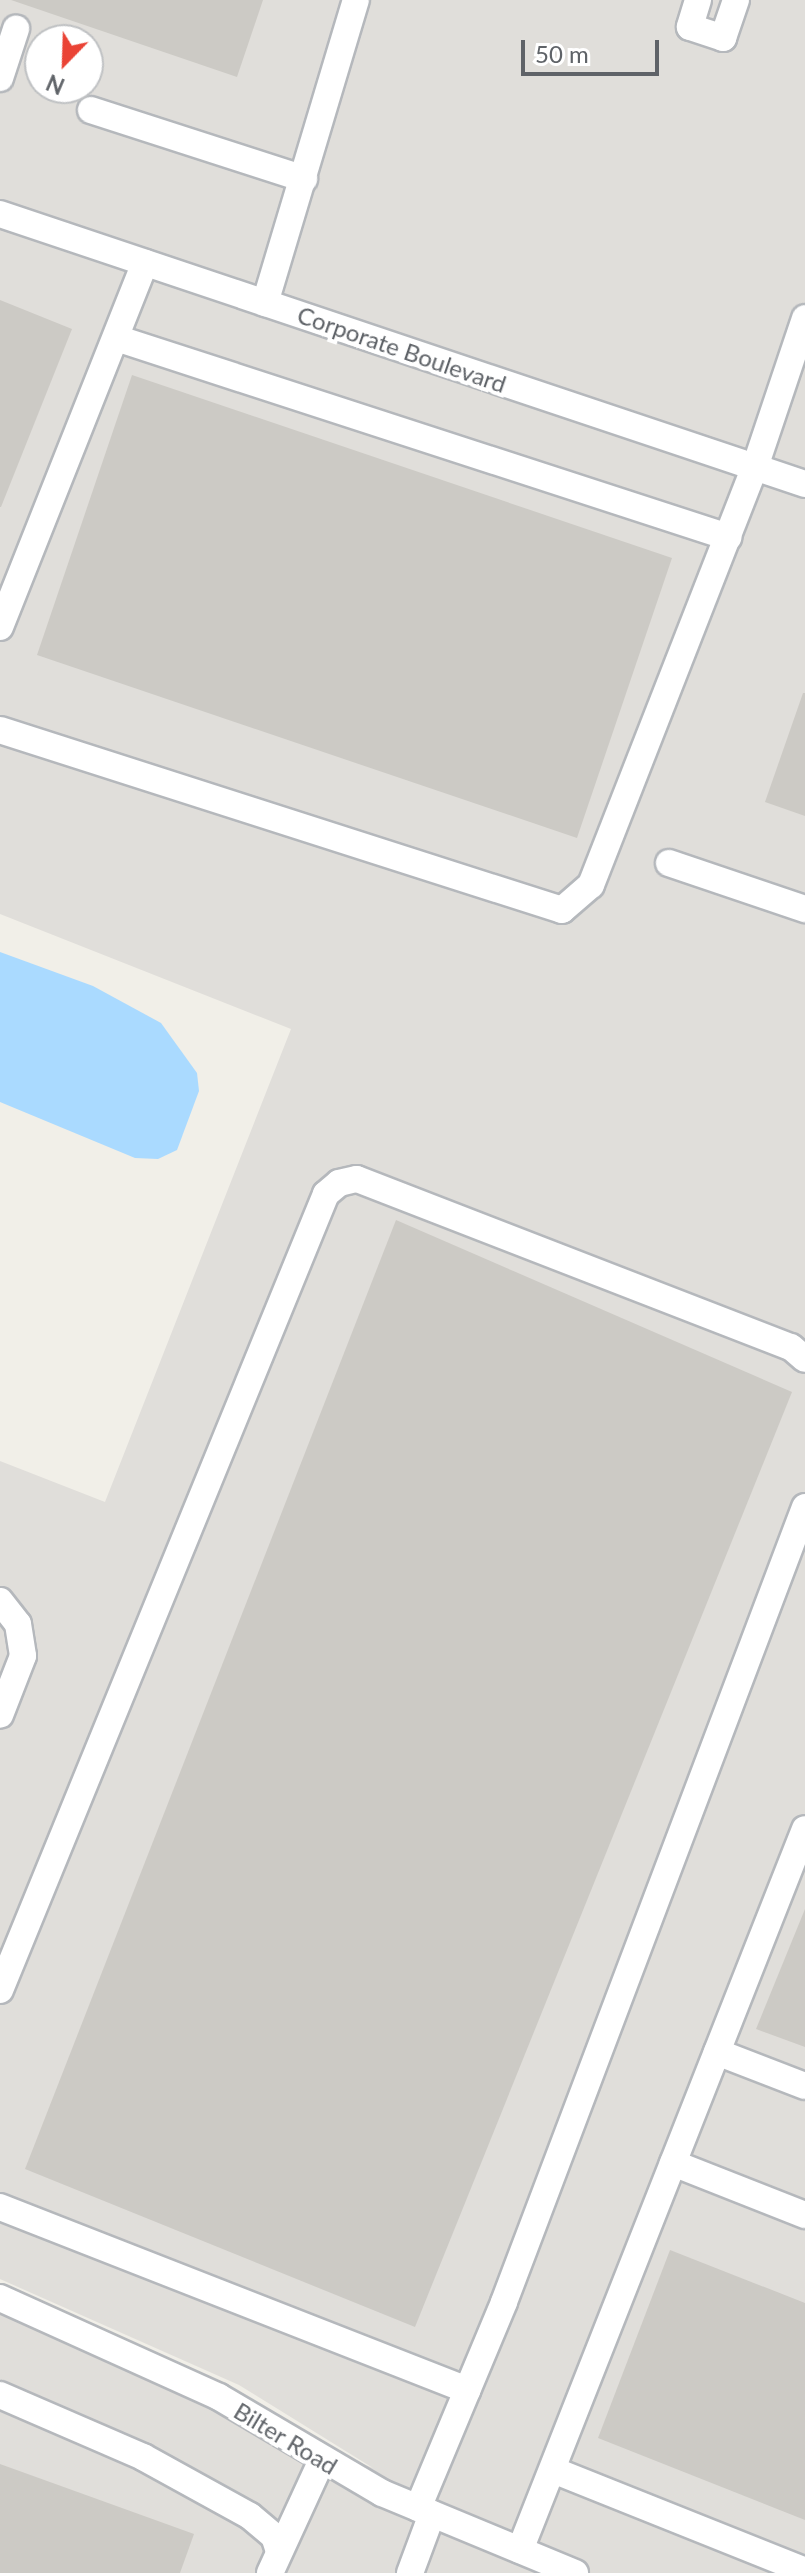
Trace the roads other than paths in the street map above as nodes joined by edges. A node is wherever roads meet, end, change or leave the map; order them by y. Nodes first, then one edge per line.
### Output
1 (356, 0) edge
2 (698, 0) edge
3 (736, 0) edge
4 (16, 29) dead end
5 (0, 78) edge
6 (91, 110) dead end
7 (304, 179) junction
8 (0, 214) edge
9 (145, 263) junction
10 (265, 303) junction
11 (805, 318) edge
12 (116, 338) junction
13 (755, 467) junction
14 (805, 484) edge
15 (728, 537) junction
16 (0, 627) edge
17 (0, 730) edge
18 (669, 863) dead end
19 (805, 909) edge
20 (805, 1359) edge
21 (805, 1507) edge
22 (0, 1601) edge
23 (0, 1715) edge
24 (805, 1829) edge
25 (0, 1990) edge
26 (717, 2052) junction
27 (805, 2086) edge
28 (673, 2163) junction
29 (0, 2207) edge
30 (805, 2215) edge
31 (0, 2298) edge
32 (467, 2390) junction
33 (0, 2395) edge
34 (322, 2460) junction
35 (553, 2470) junction
36 (425, 2511) junction
37 (520, 2550) junction
38 (275, 2562) edge
39 (805, 2571) edge
40 (410, 2573) edge
41 (575, 2573) edge

1 - 7 street
2 - 3 street
4 - 5 street
6 - 7 street
7 - 10 street
8 - 9 street, Corporate Boulevard
9 - 10 street, Corporate Boulevard
9 - 12 street
10 - 13 street, Corporate Boulevard
11 - 13 street
12 - 15 street
12 - 16 street
13 - 14 street, Corporate Boulevard
13 - 15 street
15 - 17 street
18 - 19 street
20 - 25 street
21 - 32 street
22 - 23 street
24 - 26 street
26 - 27 street
26 - 28 street
28 - 30 street
28 - 35 street
29 - 32 street
31 - 34 street, Bilter Road
32 - 36 street
33 - 38 street
34 - 36 street, Bilter Road
34 - 38 street
35 - 37 street
35 - 39 street
36 - 37 street, Bilter Road
36 - 40 street
37 - 41 street, Bilter Road

